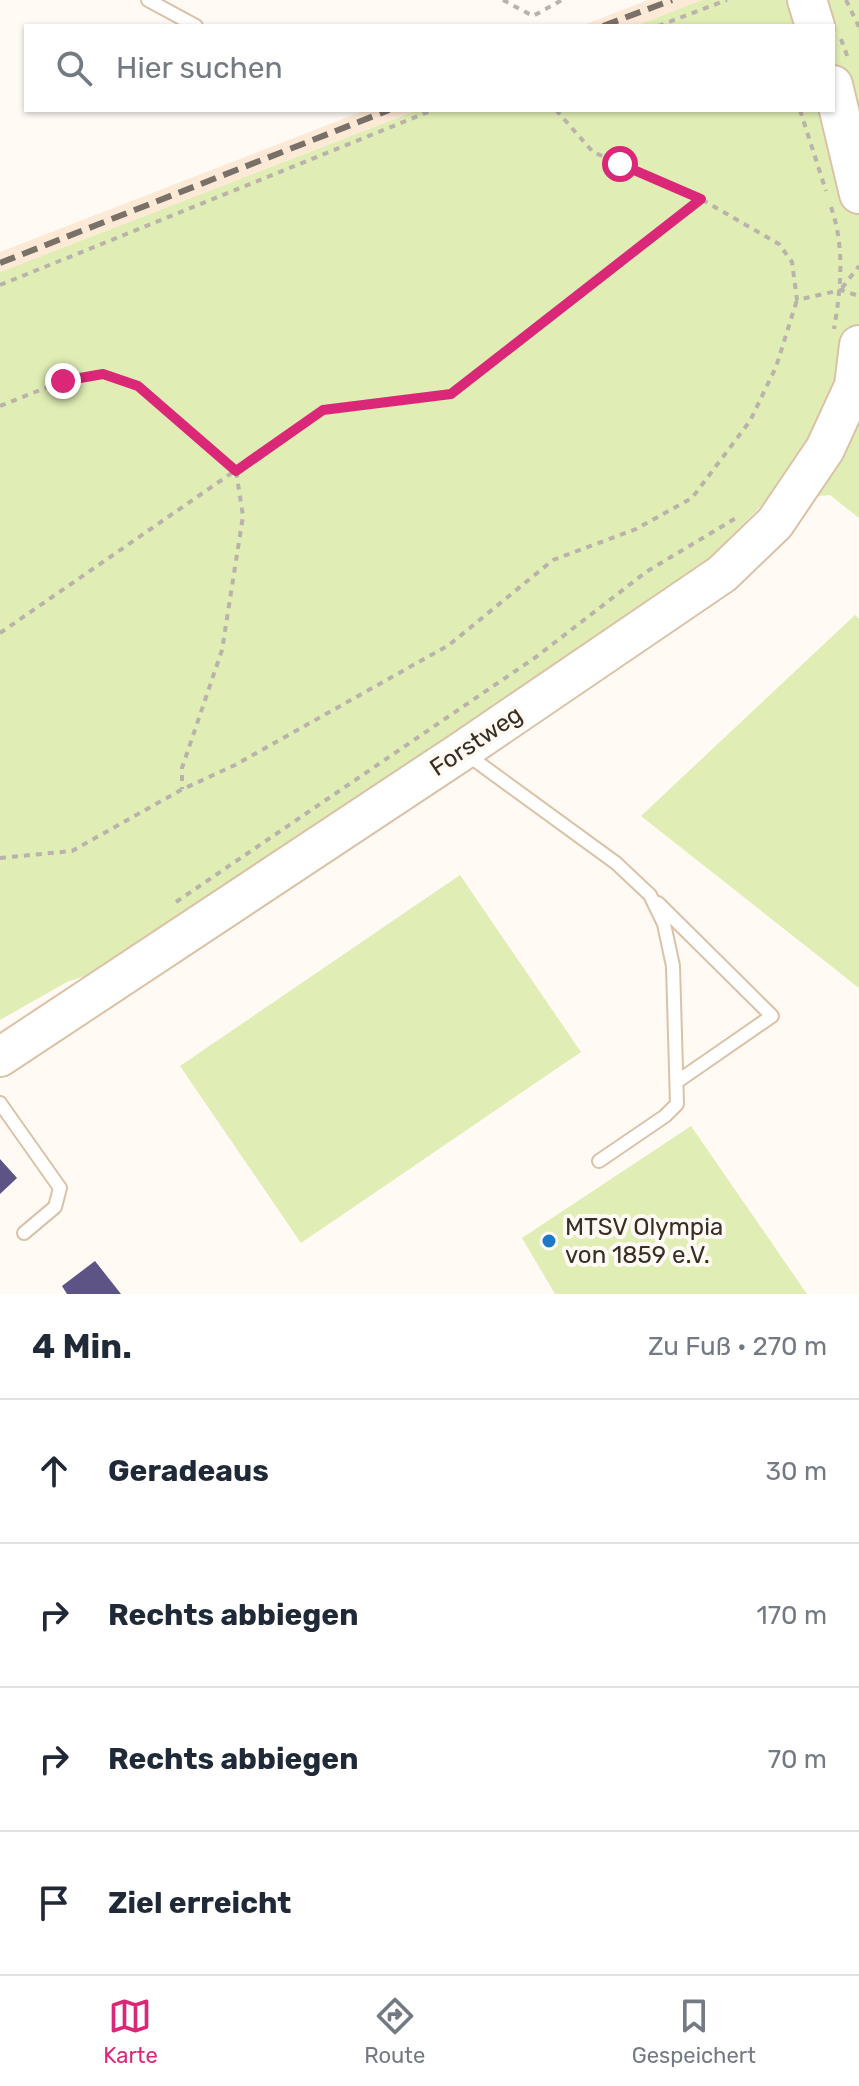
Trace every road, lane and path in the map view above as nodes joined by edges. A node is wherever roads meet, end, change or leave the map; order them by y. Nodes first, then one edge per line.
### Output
1 (148, 0) edge
2 (503, 0) edge
3 (562, 0) edge
4 (727, 0) edge
5 (807, 0) edge
6 (846, 0) edge
7 (192, 24) edge
8 (663, 24) edge
9 (825, 24) edge
10 (859, 27) edge
11 (835, 54) edge
12 (842, 76) edge
13 (428, 112) edge
14 (558, 112) edge
15 (801, 112) edge
16 (859, 194) edge
17 (701, 199) junction
18 (859, 266) edge
19 (0, 285) edge
20 (841, 290) junction
21 (859, 296) edge
22 (797, 300) junction
23 (846, 340) edge
24 (0, 406) edge
25 (236, 471) junction
26 (741, 515) dead end
27 (0, 633) edge
28 (462, 751) junction
29 (181, 790) junction
30 (0, 858) edge
31 (650, 895) junction
32 (172, 906) dead end
33 (0, 1057) edge
34 (678, 1081) junction
35 (0, 1103) edge
36 (599, 1161) dead end
37 (24, 1233) dead end

1 - 7 lane
2 - 3 path
4 - 8 path
5 - 9 main road
6 - 10 path
11 - 12 path
12 - 16 main road
13 - 19 path
14 - 17 path
15 - 20 path
17 - 22 path
17 - 25 path
18 - 20 path
20 - 21 path
20 - 22 path
20 - 23 path
22 - 29 path
23 - 28 main road, Forstweg
24 - 25 path
25 - 27 path
25 - 29 path
26 - 32 path
28 - 31 lane
28 - 33 main road, Forstweg
29 - 30 path
31 - 34 lane
31 - 34 lane
34 - 36 lane
35 - 37 lane

